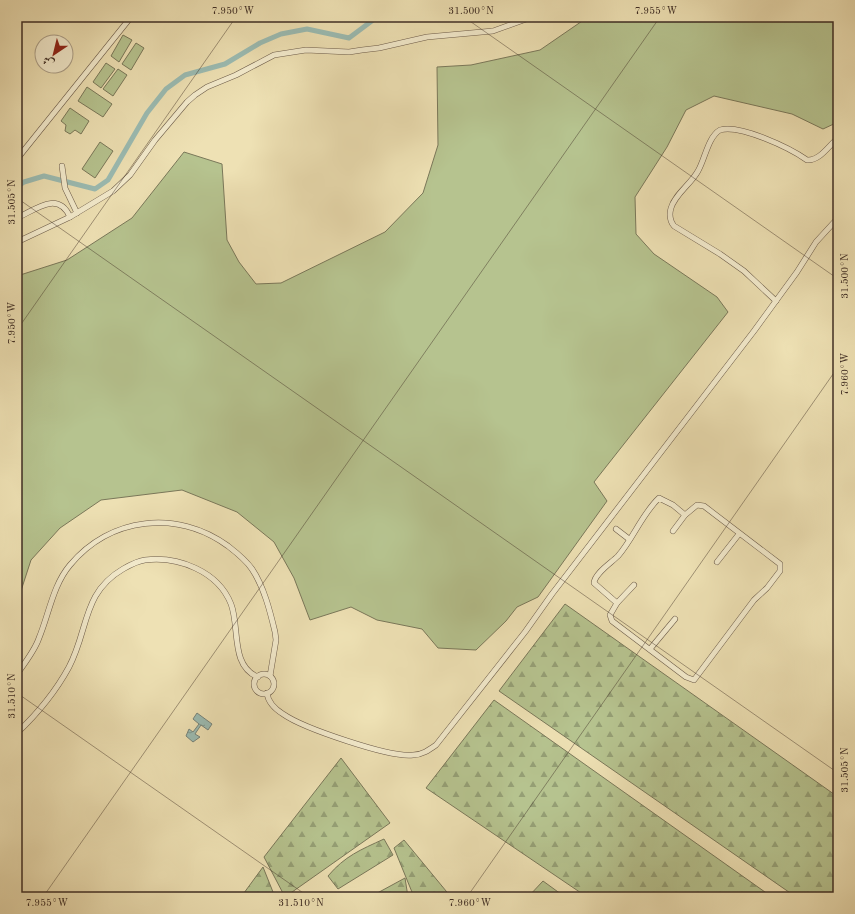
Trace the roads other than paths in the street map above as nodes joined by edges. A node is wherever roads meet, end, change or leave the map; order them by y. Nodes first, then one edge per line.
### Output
1 (131, 17) edge
2 (532, 17) edge
3 (838, 138) edge
4 (17, 158) edge
5 (62, 166) dead end
6 (77, 213) junction
7 (70, 217) junction
8 (17, 218) edge
9 (838, 218) edge
10 (17, 242) edge
11 (776, 301) junction
12 (685, 515) junction
13 (616, 529) dead end
14 (673, 531) dead end
15 (739, 534) junction
16 (629, 539) junction
17 (717, 562) dead end
18 (634, 585) dead end
19 (617, 603) junction
20 (675, 619) dead end
21 (650, 649) junction
22 (17, 674) edge
23 (258, 676) junction
24 (270, 676) junction
25 (267, 693) junction
26 (17, 733) edge

1 - 4 street
2 - 6 street
3 - 11 street
5 - 6 street
6 - 7 street
7 - 8 street
7 - 10 street
9 - 11 street
11 - 25 street
12 - 14 street
12 - 15 street
12 - 16 street
13 - 16 street
15 - 17 street
15 - 21 street
16 - 19 street
18 - 19 street
19 - 21 street
20 - 21 street
22 - 24 street
23 - 24 street
23 - 25 street
23 - 26 street
24 - 25 street

